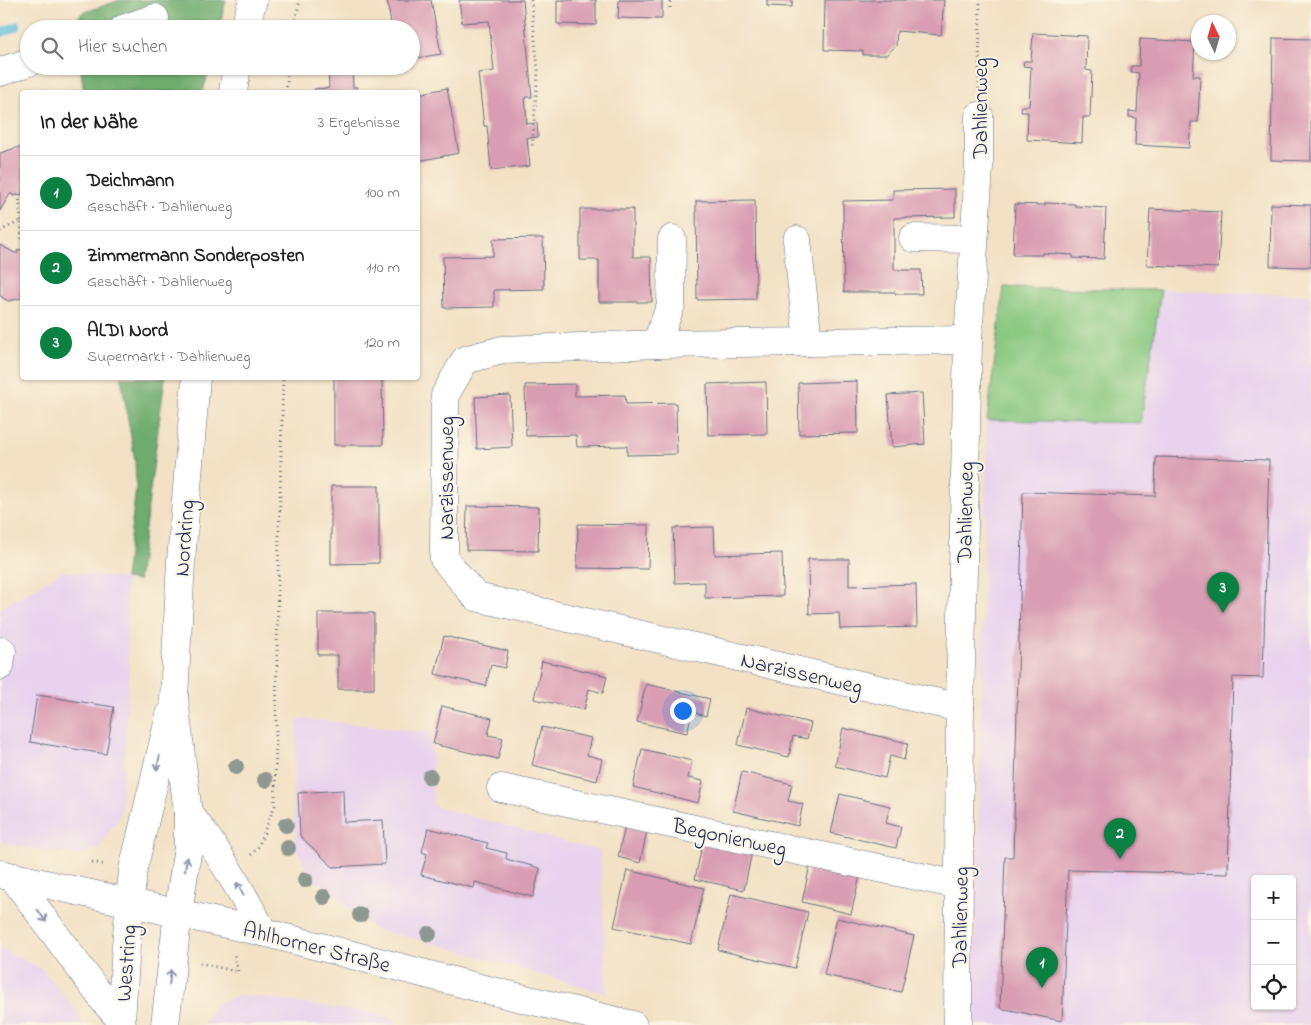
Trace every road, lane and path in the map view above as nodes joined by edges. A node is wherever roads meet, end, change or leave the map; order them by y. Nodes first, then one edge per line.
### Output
1 (253, 0) edge
2 (300, 0) edge
3 (531, 0) edge
4 (670, 0) edge
5 (980, 0) edge
6 (670, 8) dead end
7 (155, 18) dead end
8 (149, 20) edge
9 (247, 20) edge
10 (295, 20) edge
11 (20, 65) edge
12 (0, 72) edge
13 (236, 75) edge
14 (288, 75) edge
15 (233, 90) edge
16 (286, 90) edge
17 (979, 116) joint
18 (532, 148) dead end
19 (19, 195) dead end
20 (20, 204) edge
21 (20, 222) edge
22 (0, 231) edge
23 (913, 238) dead end
24 (672, 239) dead end
25 (974, 239) junction
26 (797, 240) dead end
27 (968, 340) junction
28 (808, 342) junction
29 (656, 344) junction
30 (196, 380) edge
31 (284, 380) edge
32 (174, 699) junction
33 (960, 708) junction
34 (501, 788) dead end
35 (188, 813) junction
36 (232, 874) junction
37 (7, 875) edge
38 (959, 885) junction
39 (130, 902) junction
40 (178, 913) junction
41 (226, 923) junction
42 (263, 932) junction
43 (173, 956) junction
44 (121, 1022) edge
45 (165, 1025) edge
46 (632, 1025) edge
47 (958, 1025) edge

1 - 9 street
2 - 10 path
3 - 18 path
4 - 6 path
5 - 17 path, Dahlienweg
7 - 8 street
11 - 12 street
13 - 15 street
14 - 16 path
17 - 25 street, Dahlienweg
19 - 20 path
21 - 22 path
23 - 25 street
24 - 29 street
25 - 27 street, Dahlienweg
26 - 28 street
27 - 28 street, Narzissenweg
27 - 33 street, Dahlienweg
28 - 29 street, Narzissenweg
29 - 33 street, Narzissenweg
30 - 32 street, Nordring
31 - 36 path
32 - 35 street, Nordring
32 -> 39 street, Nordring
33 - 38 street, Dahlienweg
34 - 38 street, Begonienweg
35 - 36 street
40 -> 35 street, Nordring
42 -> 36 street
37 - 39 street, Ahlhorner Straße
37 -> 44 street
38 - 47 street, Dahlienweg
39 - 40 street, Ahlhorner Straße
39 - 44 street, Westring
40 - 41 street, Ahlhorner Straße
40 - 43 street, Westring
41 - 42 street, Ahlhorner Straße
41 - 43 path
42 - 46 street, Ahlhorner Straße
45 -> 43 street, Westring

